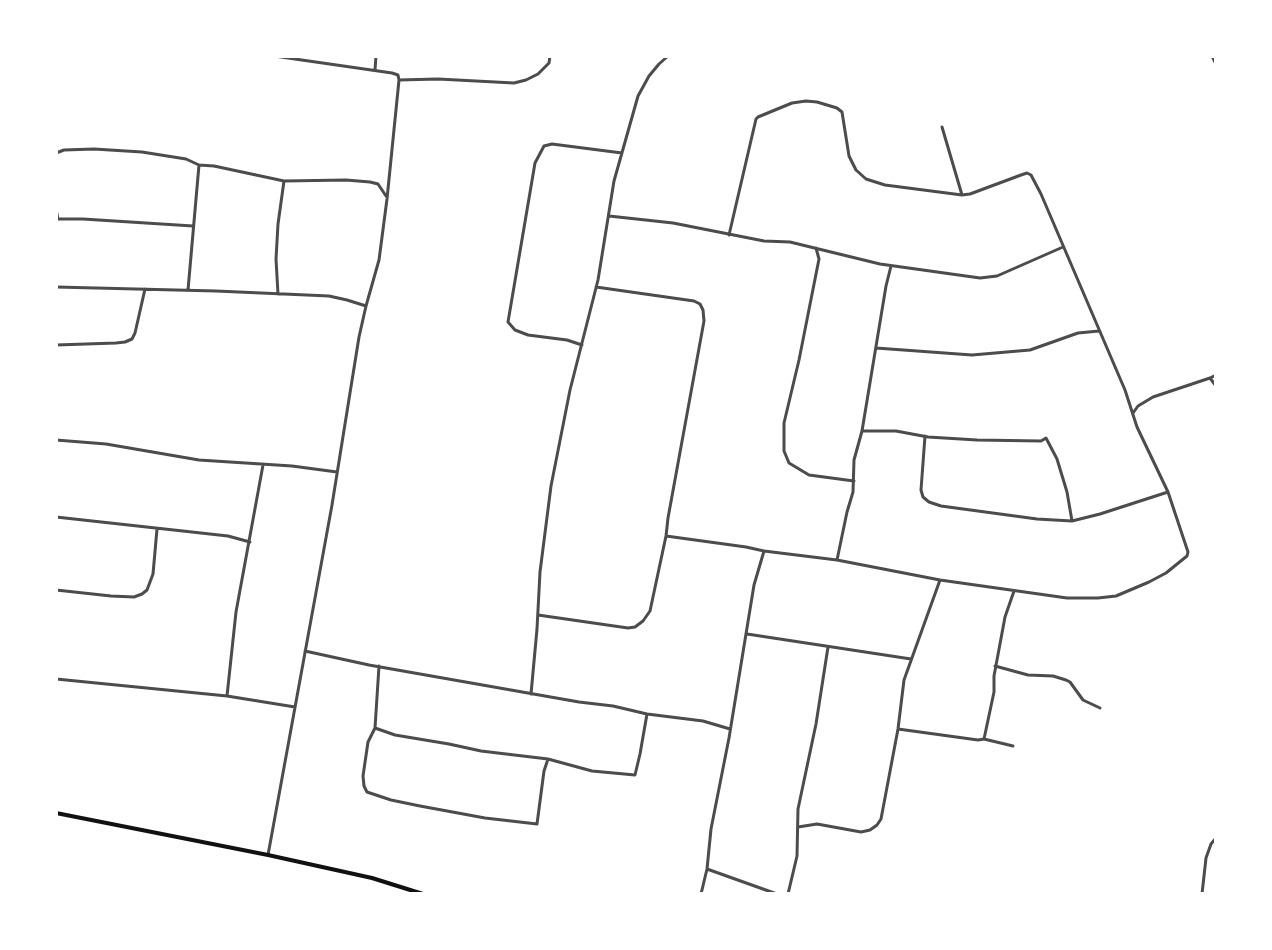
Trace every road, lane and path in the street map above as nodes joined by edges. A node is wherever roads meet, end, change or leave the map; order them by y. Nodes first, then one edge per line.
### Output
1 (274, 56) edge
2 (376, 56) edge
3 (550, 56) edge
4 (668, 56) edge
5 (1212, 56) edge
6 (1216, 64) edge
7 (375, 70) junction
8 (399, 80) junction
9 (942, 127) dead end
10 (622, 152) junction
11 (56, 153) edge
12 (199, 165) junction
13 (284, 181) junction
14 (962, 195) junction
15 (387, 199) junction
16 (56, 209) edge
17 (610, 216) junction
18 (57, 219) edge
19 (193, 226) junction
20 (729, 235) junction
21 (1063, 247) junction
22 (816, 248) junction
23 (891, 266) junction
24 (56, 287) edge
25 (596, 287) junction
26 (145, 289) junction
27 (188, 290) junction
28 (278, 294) junction
29 (366, 306) junction
30 (1099, 331) junction
31 (56, 345) edge
32 (582, 345) junction
33 (876, 348) junction
34 (1216, 375) edge
35 (1210, 378) junction
36 (1216, 386) edge
37 (1133, 414) junction
38 (862, 431) junction
39 (925, 436) junction
40 (56, 440) edge
41 (263, 464) junction
42 (337, 472) junction
43 (854, 481) junction
44 (1168, 492) junction
45 (56, 517) edge
46 (1072, 522) junction
47 (157, 528) junction
48 (666, 536) junction
49 (250, 542) junction
50 (764, 552) junction
51 (837, 560) junction
52 (940, 580) junction
53 (56, 590) edge
54 (1014, 591) junction
55 (538, 616) junction
56 (747, 634) junction
57 (828, 647) junction
58 (305, 650) junction
59 (911, 660) junction
60 (379, 666) junction
61 (996, 666) junction
62 (56, 679) edge
63 (531, 694) junction
64 (227, 696) junction
65 (296, 707) junction
66 (1100, 708) dead end
67 (647, 714) junction
68 (375, 728) junction
69 (730, 729) junction
70 (898, 729) junction
71 (984, 739) junction
72 (1013, 746) dead end
73 (548, 760) junction
74 (56, 813) edge
75 (798, 827) junction
76 (1216, 838) edge
77 (268, 855) junction
78 (707, 869) junction
79 (423, 894) edge
80 (701, 894) edge
81 (777, 894) edge
82 (788, 894) edge
83 (1202, 894) edge

1 - 7 street
2 - 7 street
3 - 8 street
4 - 10 street
5 - 6 street
7 - 8 street
8 - 15 street
9 - 14 street
10 - 17 street
10 - 32 street
11 - 12 street
12 - 13 street
12 - 19 street
13 - 15 street
13 - 28 street
14 - 20 street
14 - 21 street
15 - 29 street
16 - 18 street
17 - 20 street
17 - 25 street
18 - 19 street
19 - 27 street
20 - 22 street
21 - 23 street
21 - 30 street
22 - 23 street
22 - 43 street
23 - 33 street
24 - 26 street
25 - 32 street
25 - 48 street
26 - 27 street
26 - 31 street
27 - 28 street
28 - 29 street
29 - 42 street
30 - 33 street
30 - 37 street
32 - 55 street
33 - 38 street
34 - 35 street
35 - 36 street
35 - 37 street
37 - 44 street
38 - 39 street
38 - 43 street
39 - 46 street
39 - 46 street
40 - 41 street
41 - 42 street
41 - 49 street
42 - 58 street
43 - 51 street
44 - 46 street
44 - 54 street
45 - 47 street
47 - 49 street
47 - 53 street
48 - 50 street
48 - 55 street
49 - 64 street
50 - 51 street
50 - 56 street
51 - 52 street
52 - 54 street
52 - 59 street
54 - 61 street
55 - 63 street
56 - 57 street
56 - 69 street
57 - 59 street
57 - 75 street
58 - 60 street
58 - 65 street
59 - 70 street
60 - 63 street
60 - 68 street
61 - 66 street
61 - 71 street
62 - 64 street
63 - 67 street
64 - 65 street
65 - 77 street
67 - 69 street
67 - 73 street
68 - 73 street
68 - 73 street
69 - 78 street
70 - 71 street
70 - 75 street
71 - 72 street
74 - 77 main road
75 - 82 street
76 - 83 street
77 - 79 main road
78 - 80 street
78 - 81 street

